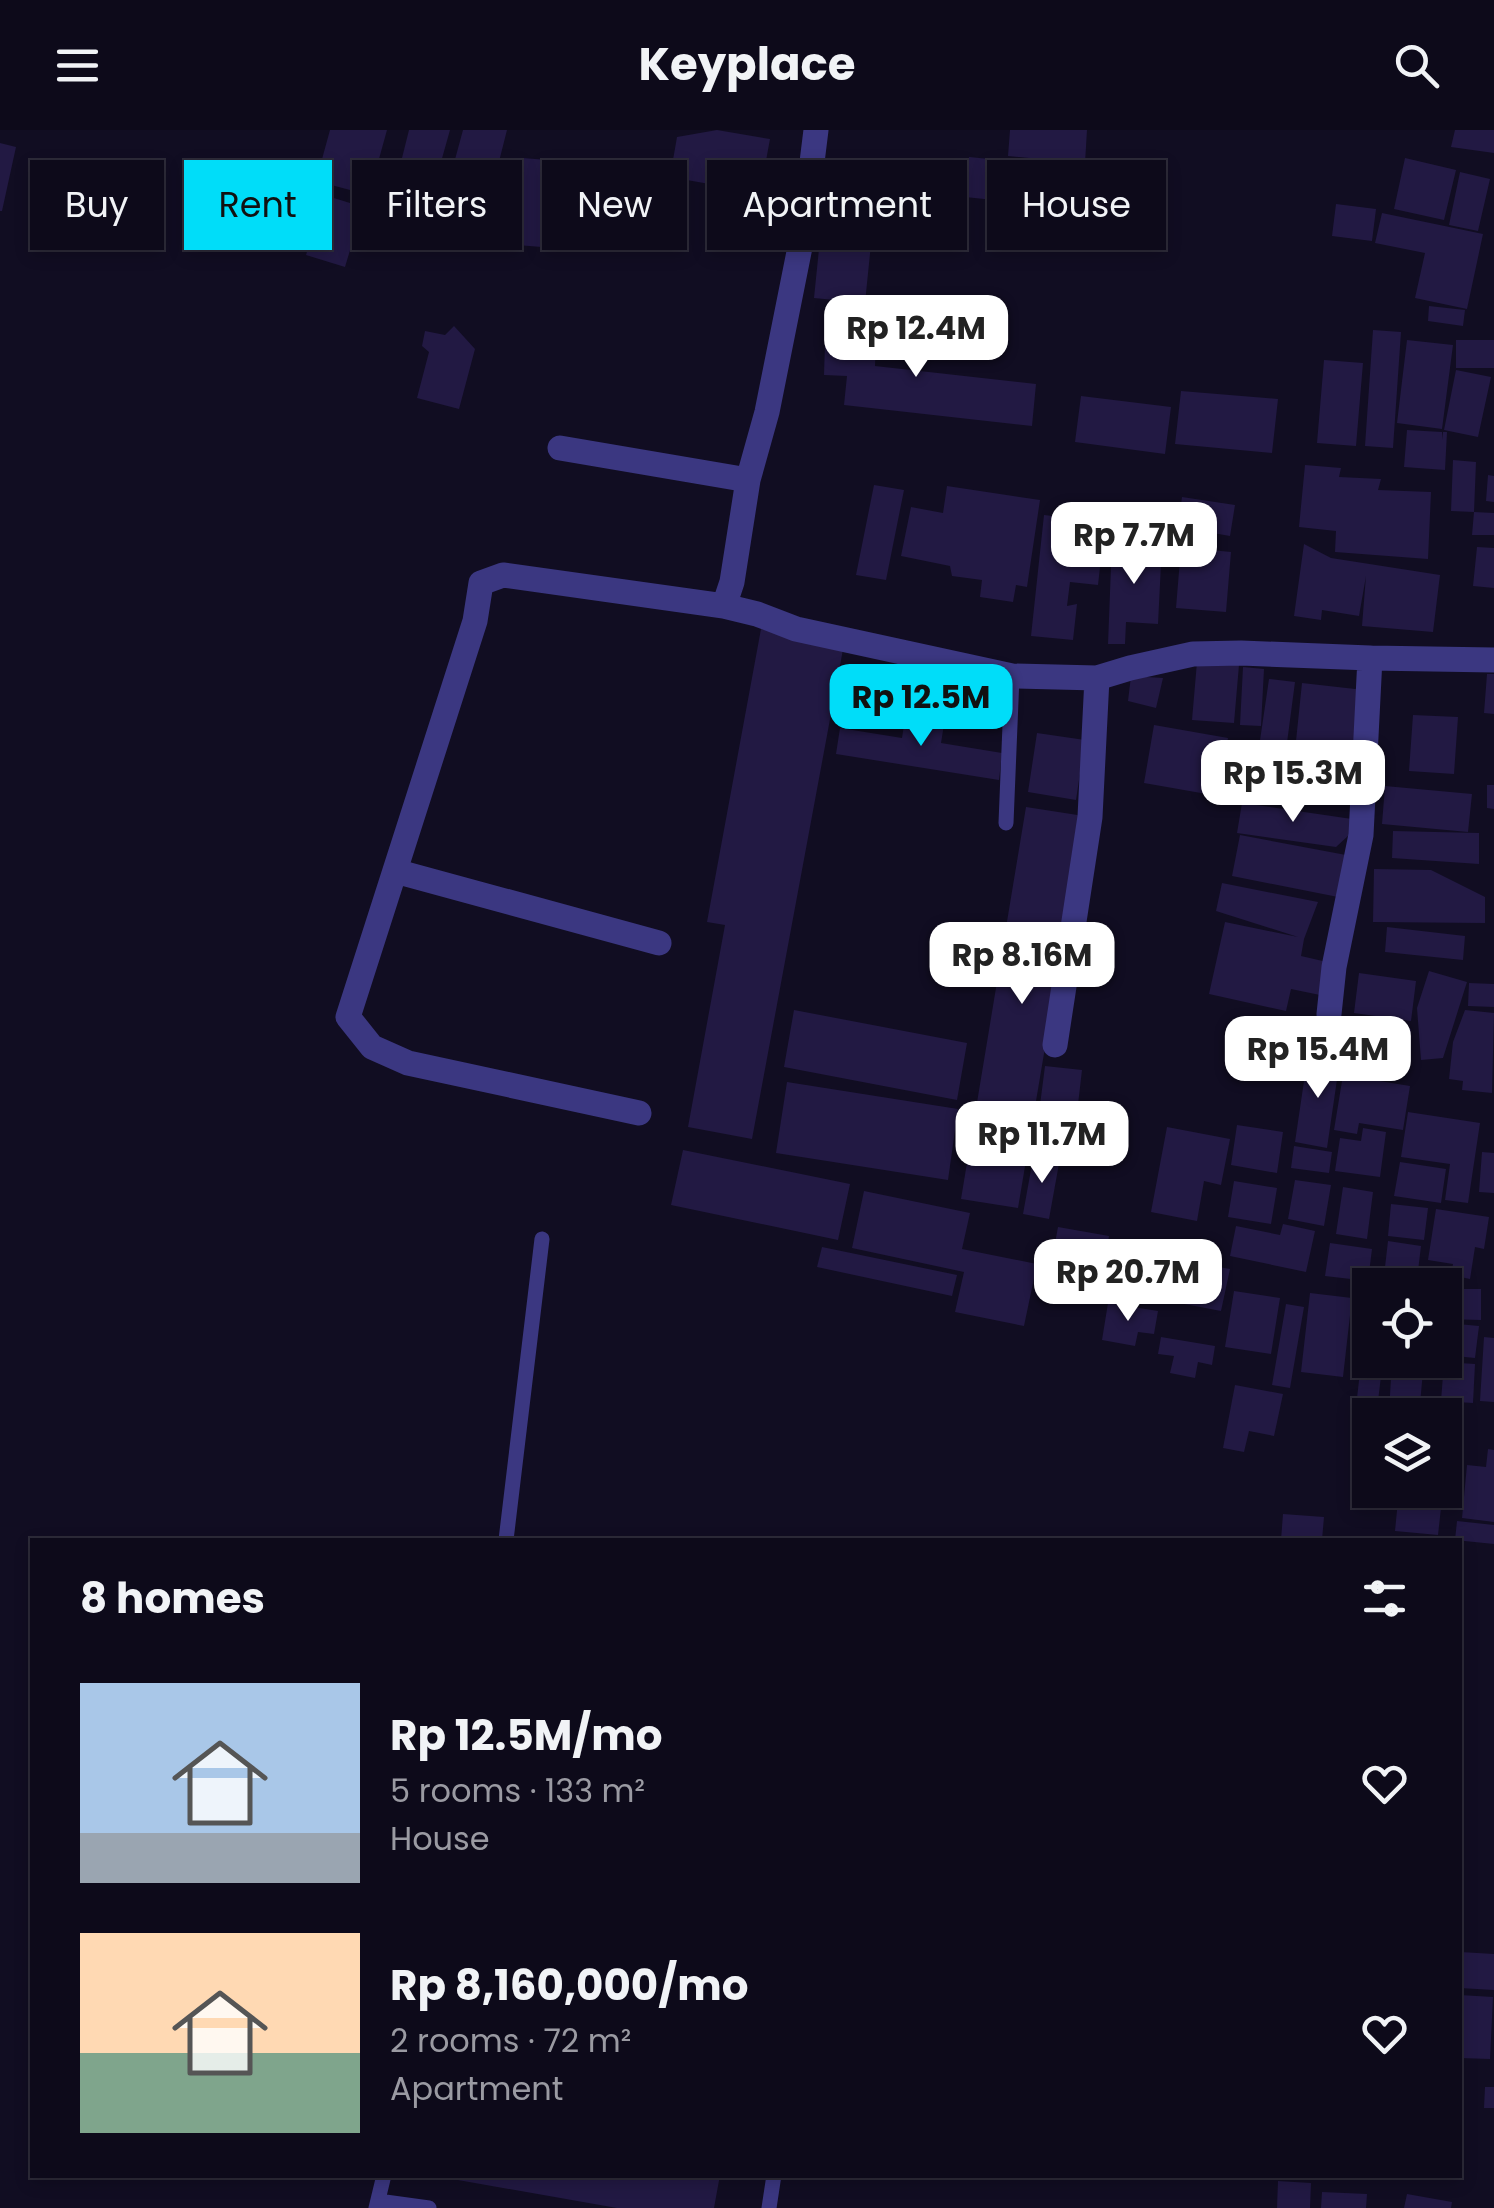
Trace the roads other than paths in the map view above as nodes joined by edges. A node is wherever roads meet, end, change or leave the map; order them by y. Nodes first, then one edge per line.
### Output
1 (816, 130) edge
2 (560, 448) dead end
3 (748, 480) junction
4 (724, 606) junction
5 (1370, 658) junction
6 (1494, 660) edge
7 (1012, 676) junction
8 (1097, 678) junction
9 (1006, 823) dead end
10 (396, 871) junction
11 (659, 942) dead end
12 (1329, 1014) dead end
13 (1056, 1046) dead end
14 (639, 1113) dead end
15 (542, 1239) dead end
16 (506, 1538) edge
17 (383, 2178) edge
18 (774, 2178) edge
19 (376, 2204) edge
20 (429, 2208) edge
21 (769, 2208) edge

1 - 3 street
2 - 3 street
3 - 4 street
4 - 7 street
4 - 10 street
5 - 6 street
5 - 8 street
5 - 12 street
7 - 8 street
7 - 9 lane
8 - 13 street
10 - 11 street
10 - 14 street
15 - 16 lane
17 - 19 lane
18 - 21 lane
19 - 20 lane

